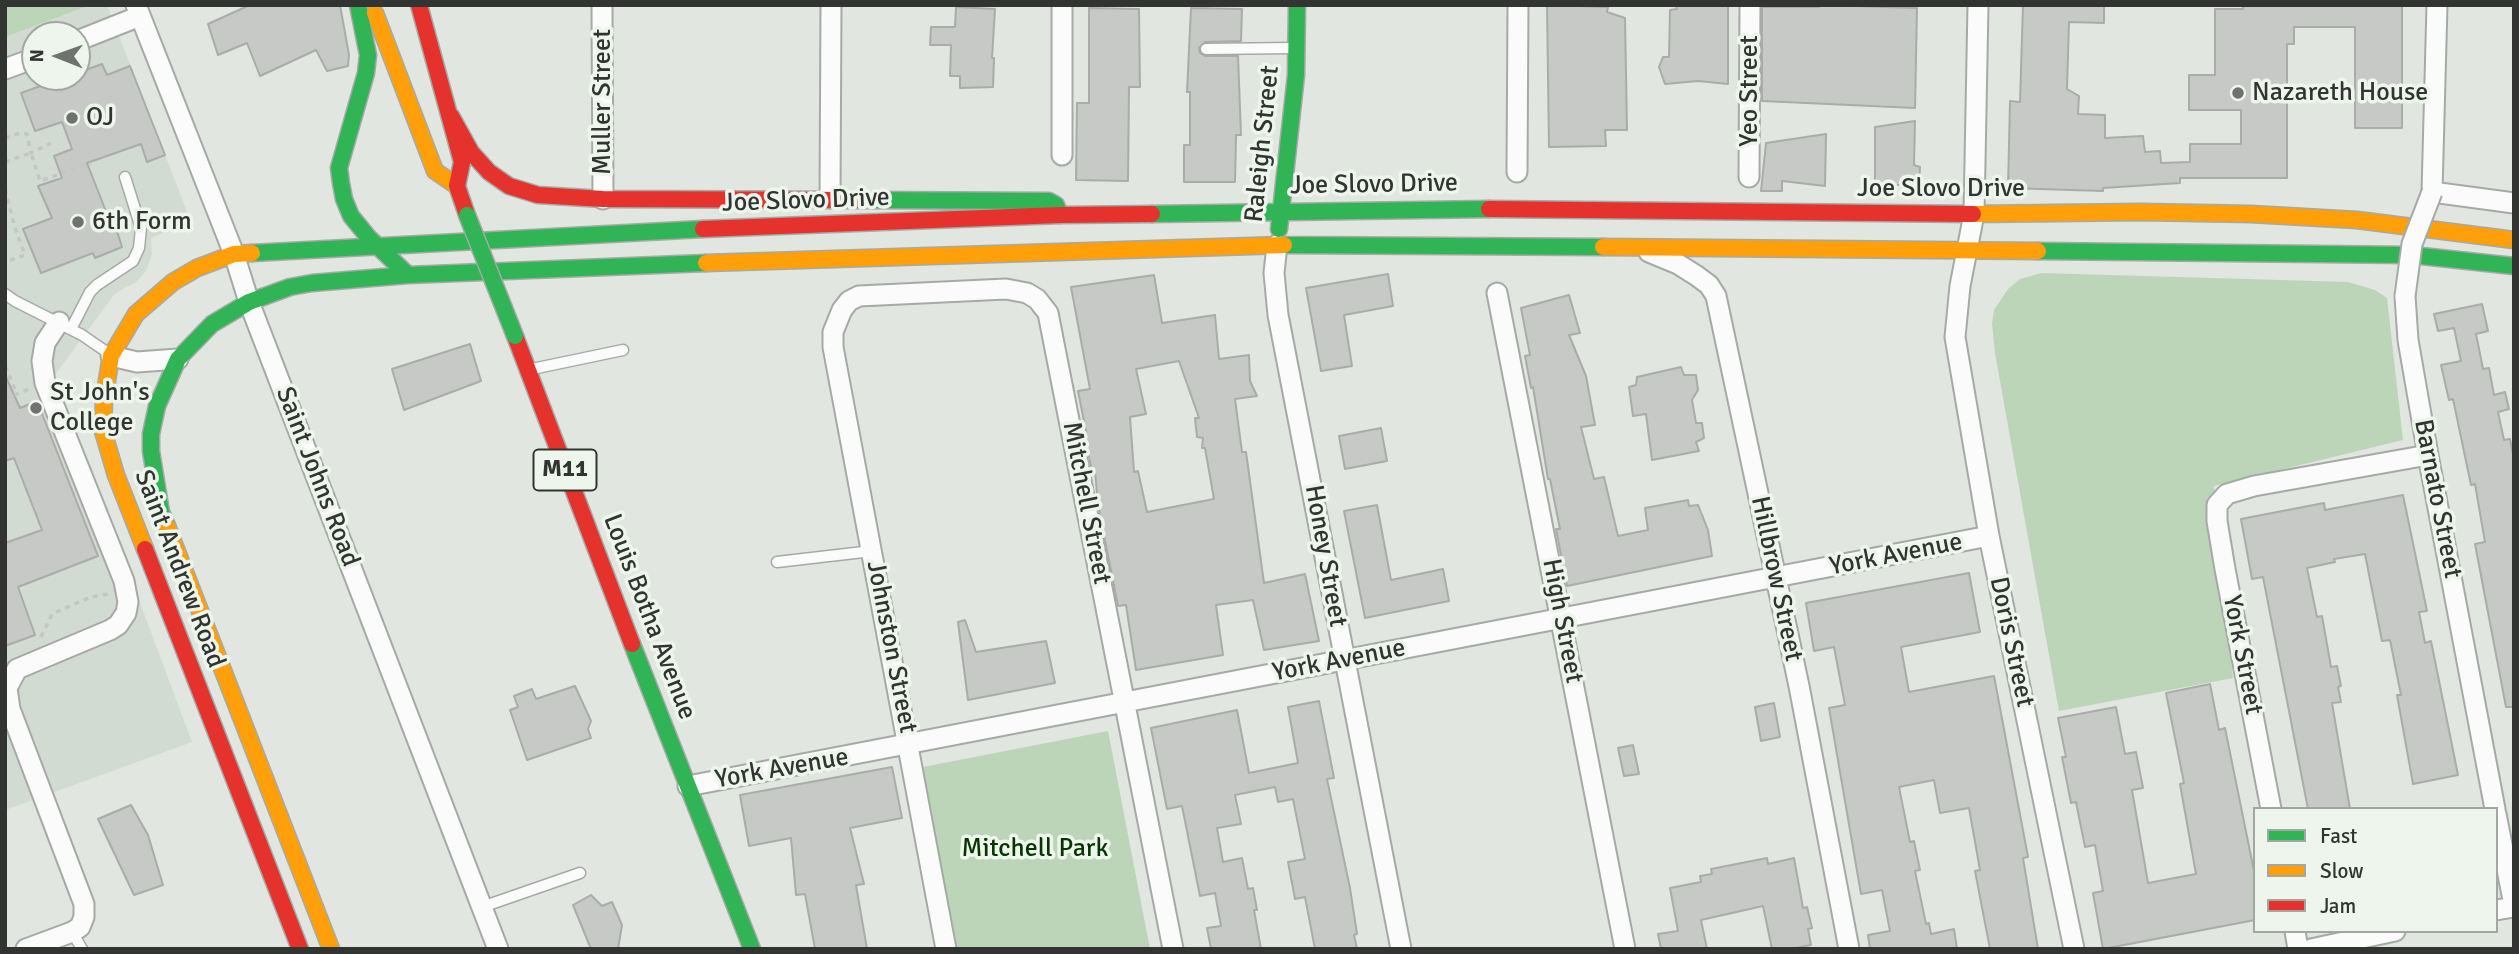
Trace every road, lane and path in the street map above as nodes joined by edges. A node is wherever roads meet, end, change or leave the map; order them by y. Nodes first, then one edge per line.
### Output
1 (358, 5) edge
2 (372, 5) edge
3 (419, 5) edge
4 (602, 5) edge
5 (831, 5) edge
6 (1062, 5) edge
7 (1297, 5) edge
8 (1518, 5) edge
9 (1750, 5) edge
10 (1978, 5) edge
11 (2437, 5) edge
12 (138, 11) edge
13 (91, 34) edge
14 (1296, 48) junction
15 (1206, 49) dead end
16 (451, 116) junction
17 (5, 138) edge
18 (51, 143) dead end
19 (31, 153) junction
20 (1062, 155) dead end
21 (5, 162) edge
22 (91, 163) dead end
23 (1517, 172) dead end
24 (125, 177) dead end
25 (1749, 177) dead end
26 (457, 186) junction
27 (5, 189) edge
28 (2432, 192) junction
29 (830, 198) junction
30 (603, 199) junction
31 (2514, 203) edge
32 (1282, 211) junction
33 (1974, 214) junction
34 (1060, 215) junction
35 (2514, 240) edge
36 (376, 244) junction
37 (1277, 245) junction
38 (1643, 249) junction
39 (1967, 251) junction
40 (234, 254) junction
41 (5, 262) edge
42 (2514, 266) edge
43 (408, 275) junction
44 (1497, 293) dead end
45 (5, 294) edge
46 (249, 302) junction
47 (65, 325) junction
48 (833, 346) joint
49 (623, 350) dead end
50 (111, 356) junction
51 (178, 359) junction
52 (5, 366) edge
53 (528, 370) junction
54 (17, 394) dead end
55 (2428, 455) junction
56 (1989, 536) junction
57 (872, 551) junction
58 (777, 562) dead end
59 (1776, 578) junction
60 (110, 585) dead end
61 (1561, 619) junction
62 (40, 639) dead end
63 (1344, 660) junction
64 (1125, 702) junction
65 (909, 745) junction
66 (688, 786) junction
67 (2271, 807) edge
68 (2495, 807) edge
69 (2498, 822) edge
70 (580, 873) dead end
71 (2514, 906) edge
72 (482, 907) junction
73 (2386, 933) edge
74 (77, 940) edge
75 (26, 949) edge
76 (300, 949) edge
77 (331, 949) edge
78 (498, 949) edge
79 (751, 949) edge
80 (946, 949) edge
81 (1172, 949) edge
82 (1401, 949) edge
83 (1625, 949) edge
84 (1849, 949) edge
85 (2074, 949) edge
86 (2311, 949) edge

1 - 36 main road
2 - 26 main road, Louis Botha Avenue / M11
3 - 16 main road, Louis Botha Avenue / M11
4 - 30 street, Muller Street
5 - 29 street
6 - 20 street
7 - 14 main road, Raleigh Street
8 - 23 street
9 - 25 street, Yeo Street
10 - 33 street, Doris Street
11 - 28 street, Barnato Street
12 - 13 street
12 - 40 street, Saint Johns Road
14 - 15 lane
14 - 32 main road, Raleigh Street
16 - 26 main road, Louis Botha Avenue / M11
16 - 30 main road
17 - 19 path
18 - 19 path
19 - 21 path
19 - 22 path
24 - 47 lane
26 - 53 main road, Louis Botha Avenue / M11, bridge
27 - 41 path
28 - 31 street
28 - 55 street, Barnato Street, bridge
29 - 30 main road
29 - 34 main road
32 - 33 main road, Joe Slovo Drive
32 - 34 main road, Joe Slovo Drive
32 - 37 main road, Raleigh Street
33 - 35 main road, Joe Slovo Drive
33 - 39 street, Doris Street
34 - 36 main road, Joe Slovo Drive
36 - 40 main road, Joe Slovo Drive
36 - 43 main road
37 - 38 main road
37 - 43 main road
37 - 63 street, Honey Street
38 - 39 main road
38 - 59 street, Hillbrow Street
39 - 42 main road
39 - 56 street, Doris Street
40 - 46 street, Saint Johns Road
40 - 50 main road, Saint Andrew Road
43 - 46 main road
44 - 61 street, High Street
45 - 47 lane
46 - 51 main road, Saint Andrew Road
46 - 72 street, Saint Johns Road
47 - 50 lane
47 - 74 street
48 - 57 street, Johnston Street
48 - 64 street, Mitchell Street
49 - 53 lane
50 - 51 street
50 - 76 main road, Saint Andrew Road
51 - 77 main road, Saint Andrew Road
52 - 54 path
53 - 66 main road, Louis Botha Avenue / M11
55 - 67 street, York Street
55 - 68 street, Barnato Street
56 - 59 street, York Avenue
56 - 85 street, Doris Street
57 - 58 lane
57 - 65 street, Johnston Street
59 - 61 street, York Avenue
59 - 84 street, Hillbrow Street
60 - 62 path
61 - 63 street, York Avenue
61 - 83 street, High Street
63 - 64 street, York Avenue
63 - 82 street, Honey Street
64 - 65 street, York Avenue
64 - 81 street, Mitchell Street
65 - 66 street, York Avenue
65 - 80 street, Johnston Street
66 - 79 main road, Louis Botha Avenue / M11
69 - 71 street, Barnato Street
70 - 72 lane
72 - 78 street, Saint Johns Road
73 - 86 street
74 - 75 street

